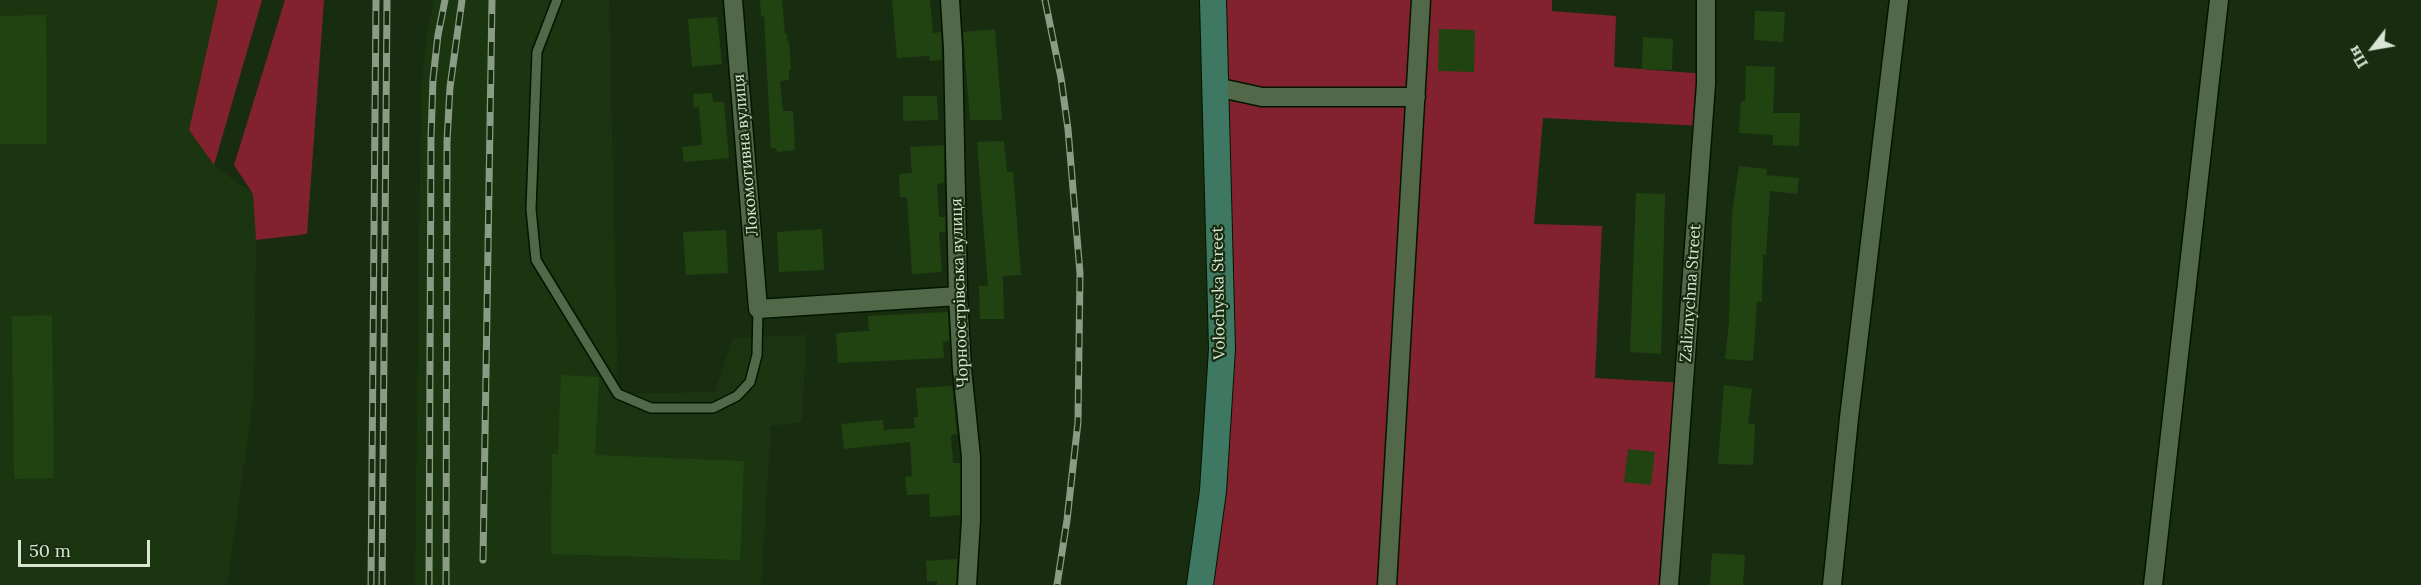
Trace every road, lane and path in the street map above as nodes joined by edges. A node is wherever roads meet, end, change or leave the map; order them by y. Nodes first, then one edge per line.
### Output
1 (557, 0) edge
2 (733, 0) edge
3 (950, 0) edge
4 (1213, 0) edge
5 (1421, 0) edge
6 (1706, 0) edge
7 (1899, 0) edge
8 (2219, 0) edge
9 (1216, 87) junction
10 (1416, 97) junction
11 (958, 296) junction
12 (758, 309) junction
13 (967, 585) edge
14 (1200, 585) edge
15 (1387, 585) edge
16 (1669, 585) edge
17 (1832, 585) edge
18 (2153, 585) edge

1 - 12 lane
2 - 12 street, Локомотивна вулиця
3 - 11 street, Чорноострівська вулиця
4 - 9 main road, Volochyska Street
5 - 10 street
6 - 16 street, Zaliznychna Street
7 - 17 street
8 - 18 street
9 - 10 street
9 - 14 main road, Volochyska Street
10 - 15 street
11 - 12 street
11 - 13 street, Чорноострівська вулиця

